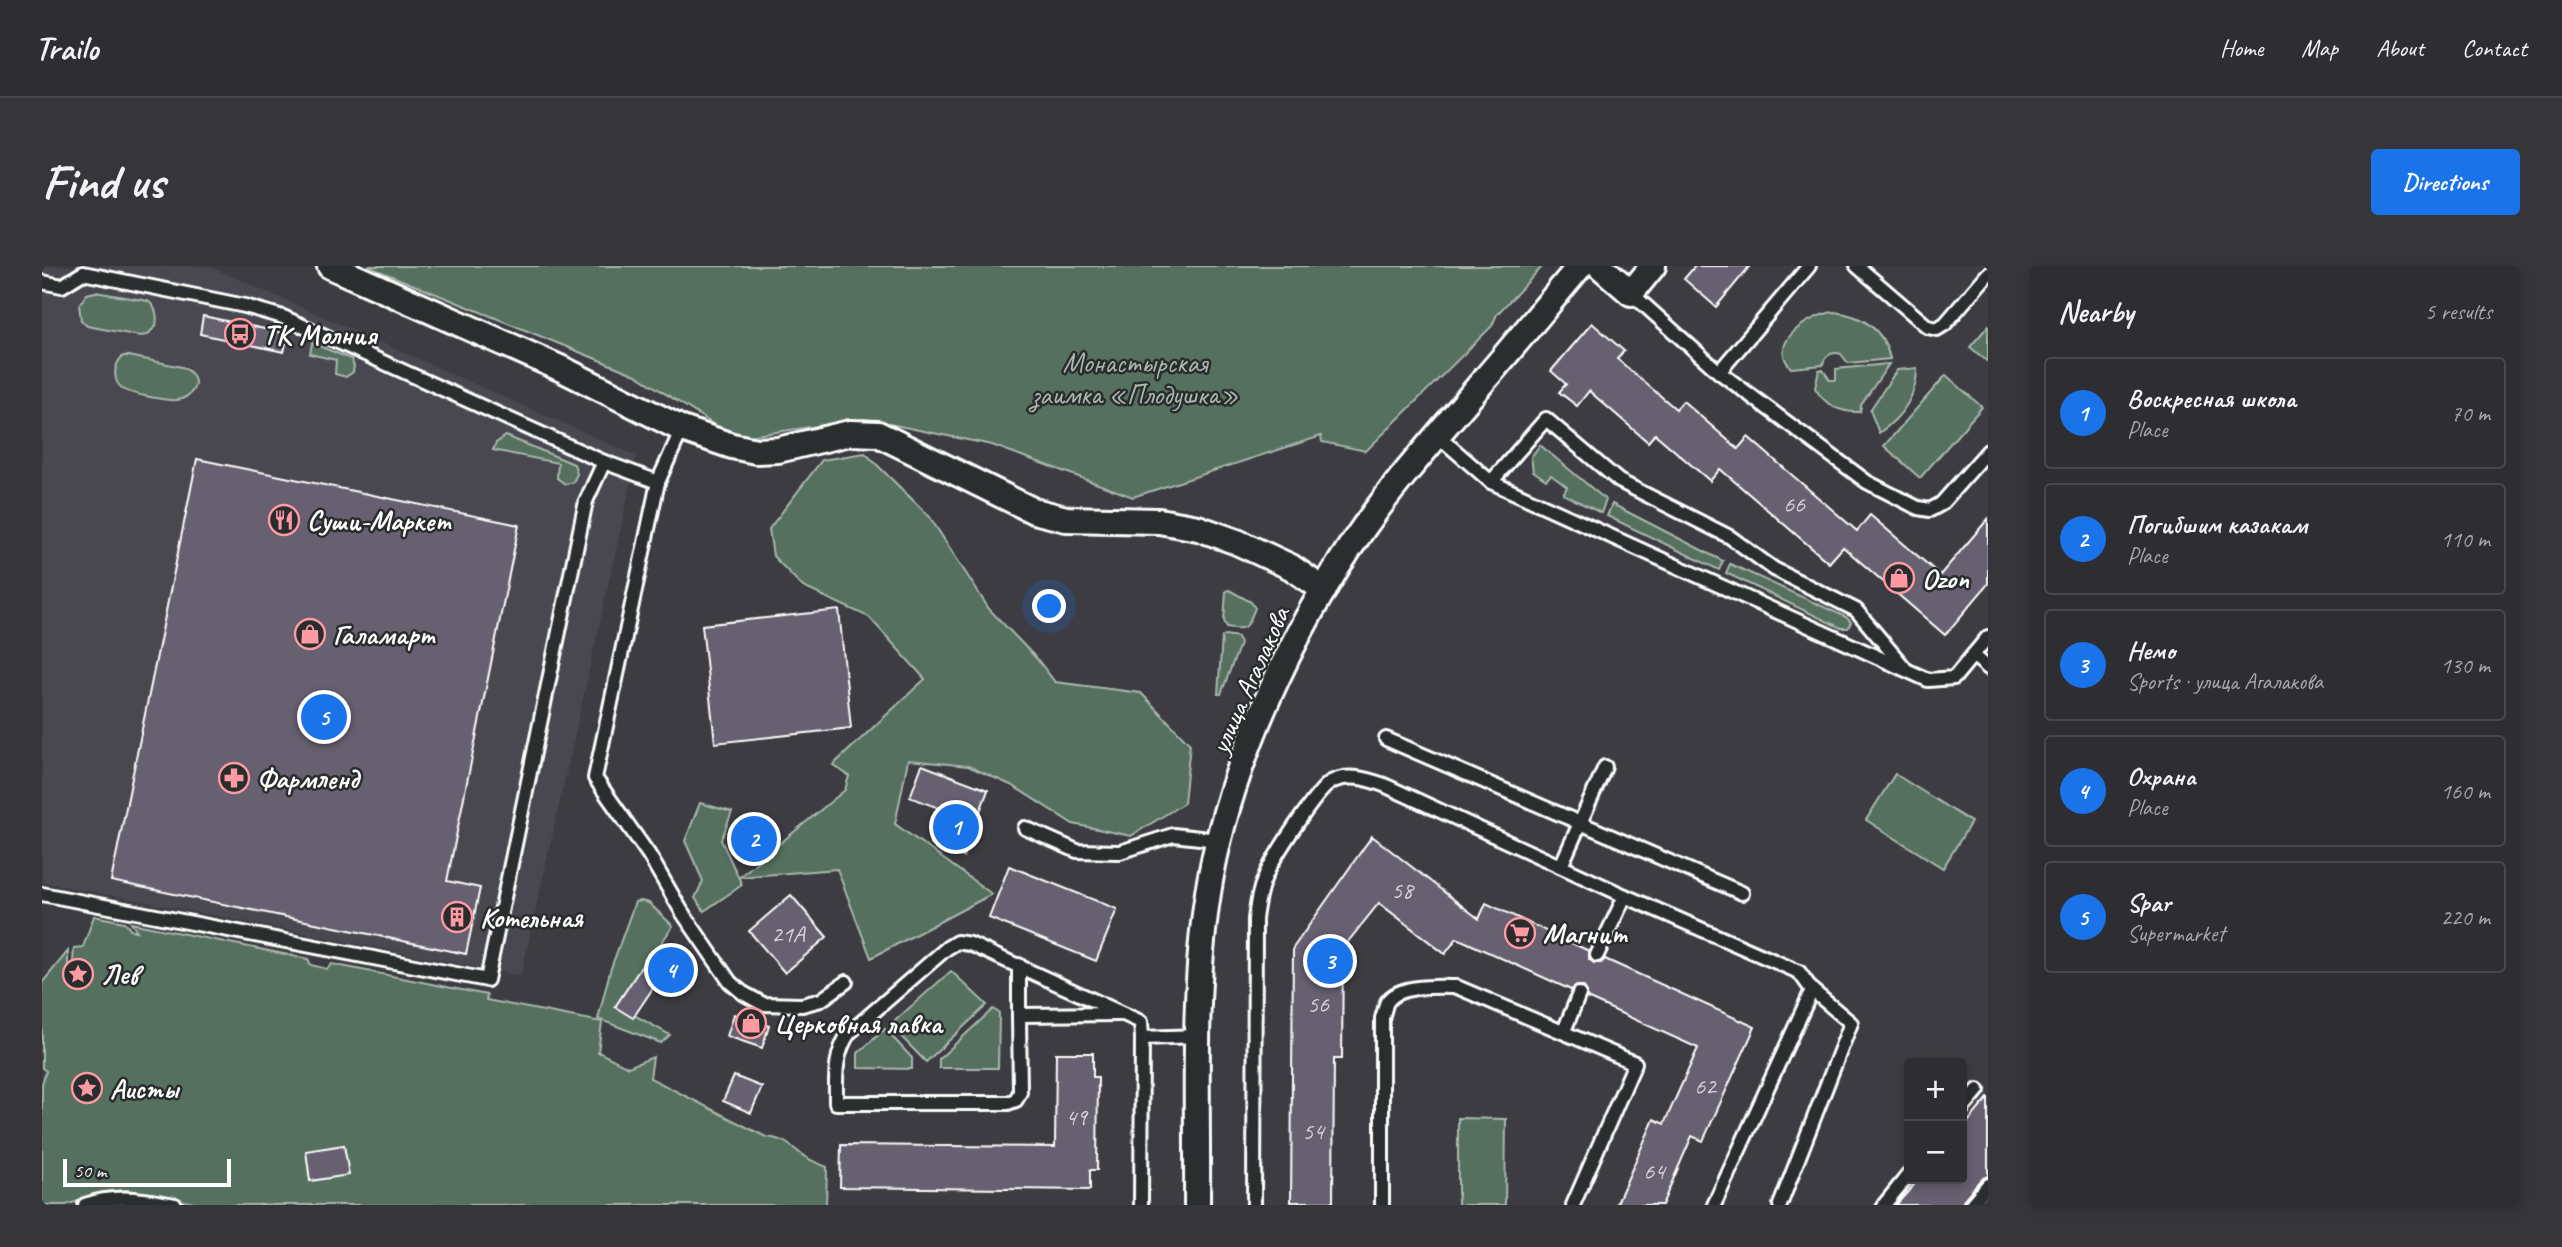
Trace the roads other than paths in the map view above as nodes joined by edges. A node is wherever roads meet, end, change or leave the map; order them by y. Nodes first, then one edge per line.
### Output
1 (330, 266) edge
2 (1580, 266) edge
3 (1600, 266) edge
4 (1653, 266) edge
5 (1809, 266) edge
6 (1857, 266) edge
7 (1988, 274) edge
8 (42, 282) edge
9 (1631, 293) junction
10 (1718, 372) junction
11 (682, 429) junction
12 (1437, 435) junction
13 (1988, 451) edge
14 (604, 462) junction
15 (658, 482) junction
16 (1491, 482) junction
17 (1324, 590) junction
18 (1988, 637) edge
19 (1973, 655) junction
20 (1988, 668) edge
21 (1907, 670) junction
22 (1386, 738) dead end
23 (1605, 767) dead end
24 (1579, 824) junction
25 (1026, 828) dead end
26 (1218, 841) junction
27 (1561, 866) junction
28 (1742, 893) dead end
29 (42, 894) edge
30 (1625, 896) junction
31 (1597, 955) dead end
32 (1019, 965) junction
33 (846, 982) dead end
34 (1812, 990) junction
35 (1579, 994) dead end
36 (1121, 1014) junction
37 (1019, 1015) junction
38 (1564, 1031) junction
39 (1199, 1036) junction
40 (1142, 1038) junction
41 (1978, 1090) dead end
42 (1967, 1103) edge
43 (1904, 1180) edge
44 (1988, 1185) edge
45 (85, 1205) edge
46 (175, 1205) edge
47 (1141, 1205) edge
48 (1197, 1205) edge
49 (1254, 1205) edge
50 (1382, 1205) edge
51 (1573, 1205) edge
52 (1714, 1205) edge
53 (1780, 1205) edge
54 (1884, 1205) edge
55 (1970, 1205) edge

1 - 11 street
2 - 12 street, улица Агалакова
3 - 9 street
4 - 9 street
5 - 10 lane
6 - 7 lane
8 - 14 lane
9 - 10 lane
10 - 13 lane
11 - 15 lane
11 - 17 street
12 - 16 lane
12 - 17 street, улица Агалакова
14 - 15 lane
14 - 29 lane
15 - 33 lane
16 - 21 lane
16 - 21 lane
17 - 26 street, улица Агалакова
18 - 19 lane
19 - 20 lane
19 - 21 lane
22 - 24 lane
23 - 24 lane
24 - 27 lane
24 - 28 lane
25 - 26 lane
26 - 39 street, улица Агалакова
27 - 30 lane
27 - 49 lane
30 - 31 lane
30 - 34 lane
32 - 36 lane
32 - 37 lane
32 - 37 lane
34 - 52 lane
34 - 53 lane
35 - 38 lane
36 - 37 lane
36 - 40 lane
38 - 50 lane
38 - 51 lane
39 - 40 lane
39 - 48 street, улица Агалакова
40 - 47 lane
41 - 42 lane
43 - 54 lane
44 - 55 lane
45 - 46 lane

